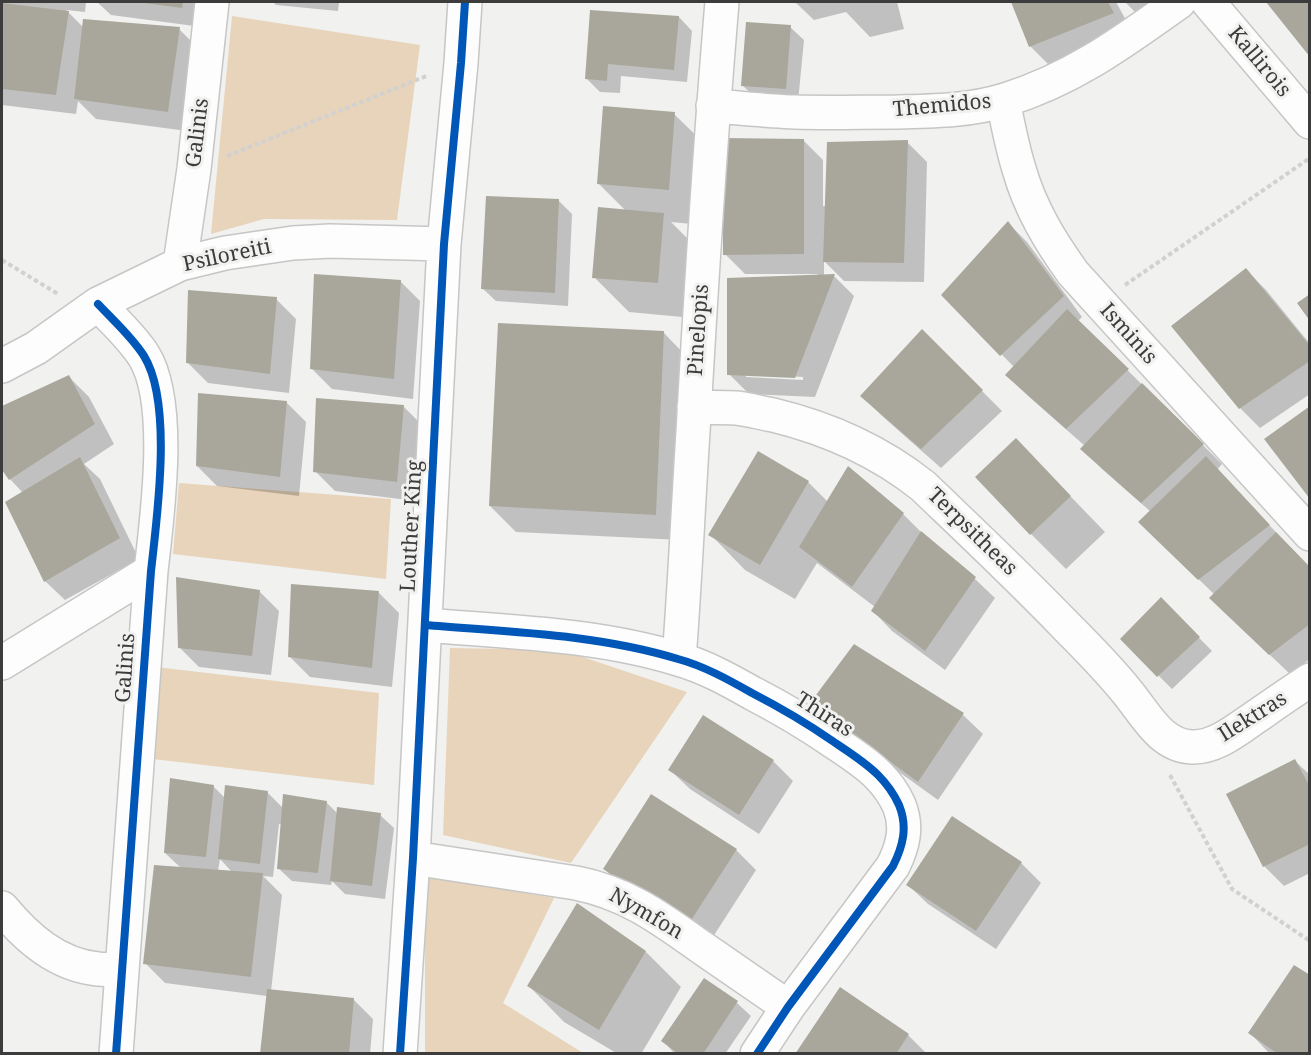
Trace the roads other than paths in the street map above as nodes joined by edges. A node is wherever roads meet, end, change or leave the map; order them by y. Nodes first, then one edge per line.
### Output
1 (212, 2) edge
2 (465, 2) edge
3 (722, 2) edge
4 (1179, 2) edge
5 (1208, 2) edge
6 (1003, 100) junction
7 (713, 106) junction
8 (1310, 122) edge
9 (444, 244) junction
10 (180, 264) junction
11 (92, 308) junction
12 (2, 366) edge
13 (694, 407) junction
14 (1310, 534) edge
15 (151, 571) junction
16 (425, 625) junction
17 (679, 659) junction
18 (2, 663) edge
19 (1310, 680) edge
20 (1181, 744) joint
21 (413, 858) junction
22 (2, 908) edge
23 (121, 969) junction
24 (788, 1007) junction
25 (116, 1053) edge
26 (400, 1053) edge
27 (757, 1053) edge

1 - 10 street, Galinis
2 - 9 street, Louther King
3 - 7 street, Pinelopis
4 - 6 street, Themidos
5 - 8 street, Kallirois
6 - 7 street, Themidos
6 - 14 street, Isminis
7 - 13 street, Pinelopis
9 - 10 street, Psiloreiti
9 - 16 street, Louther King
10 - 11 street, Psiloreiti
11 - 12 street, Psiloreiti
11 - 15 street, Galinis
13 - 17 street, Pinelopis
13 - 20 street, Terpsitheas
15 - 18 street
15 - 23 street, Galinis
16 - 17 street, Thiras
16 - 21 street, Louther King
17 - 24 street, Thiras
19 - 20 street, Ilektras
21 - 24 street, Nymfon
21 - 26 street, Louther King
22 - 23 street
23 - 25 street, Galinis
24 - 27 street, Thiras

